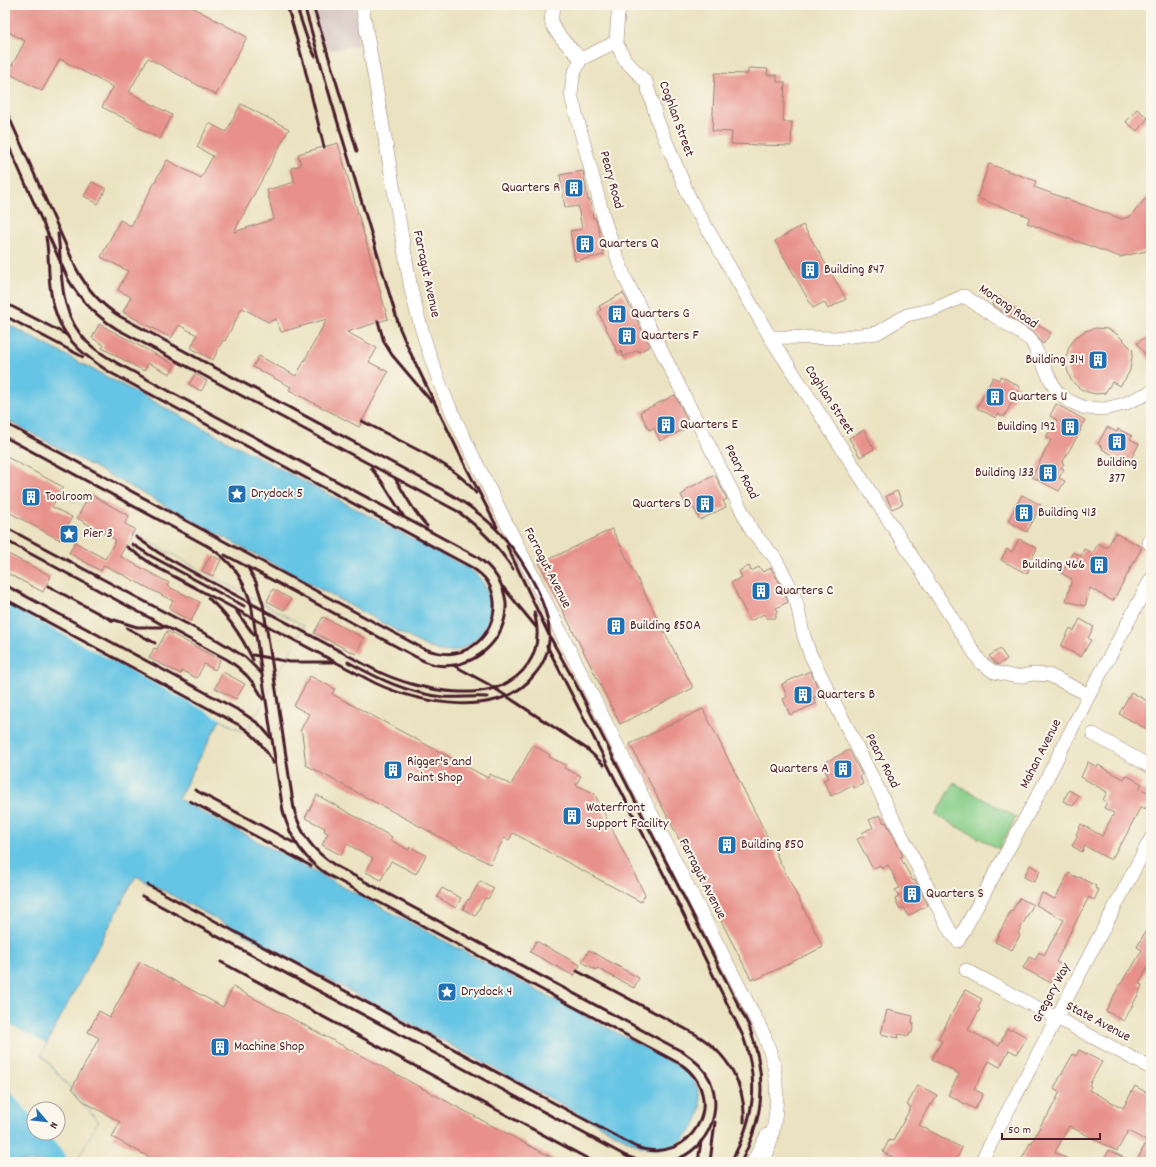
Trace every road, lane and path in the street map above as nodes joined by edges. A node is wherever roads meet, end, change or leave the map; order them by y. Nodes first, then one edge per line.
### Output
1 (362, 5) edge
2 (555, 5) edge
3 (623, 5) edge
4 (616, 42) junction
5 (581, 59) junction
6 (770, 336) junction
7 (1151, 392) edge
8 (1151, 540) edge
9 (1151, 545) edge
10 (1151, 579) edge
11 (1089, 695) junction
12 (1093, 734) dead end
13 (1151, 767) edge
14 (1151, 838) edge
15 (958, 941) joint
16 (966, 970) dead end
17 (1056, 1019) junction
18 (1151, 1068) edge
19 (775, 1119) junction
20 (753, 1162) edge
21 (764, 1162) edge
22 (982, 1162) edge

1 - 19 street, Farragut Avenue
2 - 5 street
3 - 4 street
4 - 5 street
4 - 6 street, Coghlan Street
5 - 15 street, Peary Road
6 - 7 street, Morong Road
6 - 11 street, Coghlan Street
8 - 9 street
10 - 11 street, Mahan Avenue
11 - 15 street, Mahan Avenue
12 - 13 street
14 - 17 street, Gregory Way
16 - 17 street, State Avenue
17 - 18 street, State Avenue
17 - 22 street, Gregory Way
19 - 20 street, Farragut Avenue
19 - 21 street, Farragut Avenue

